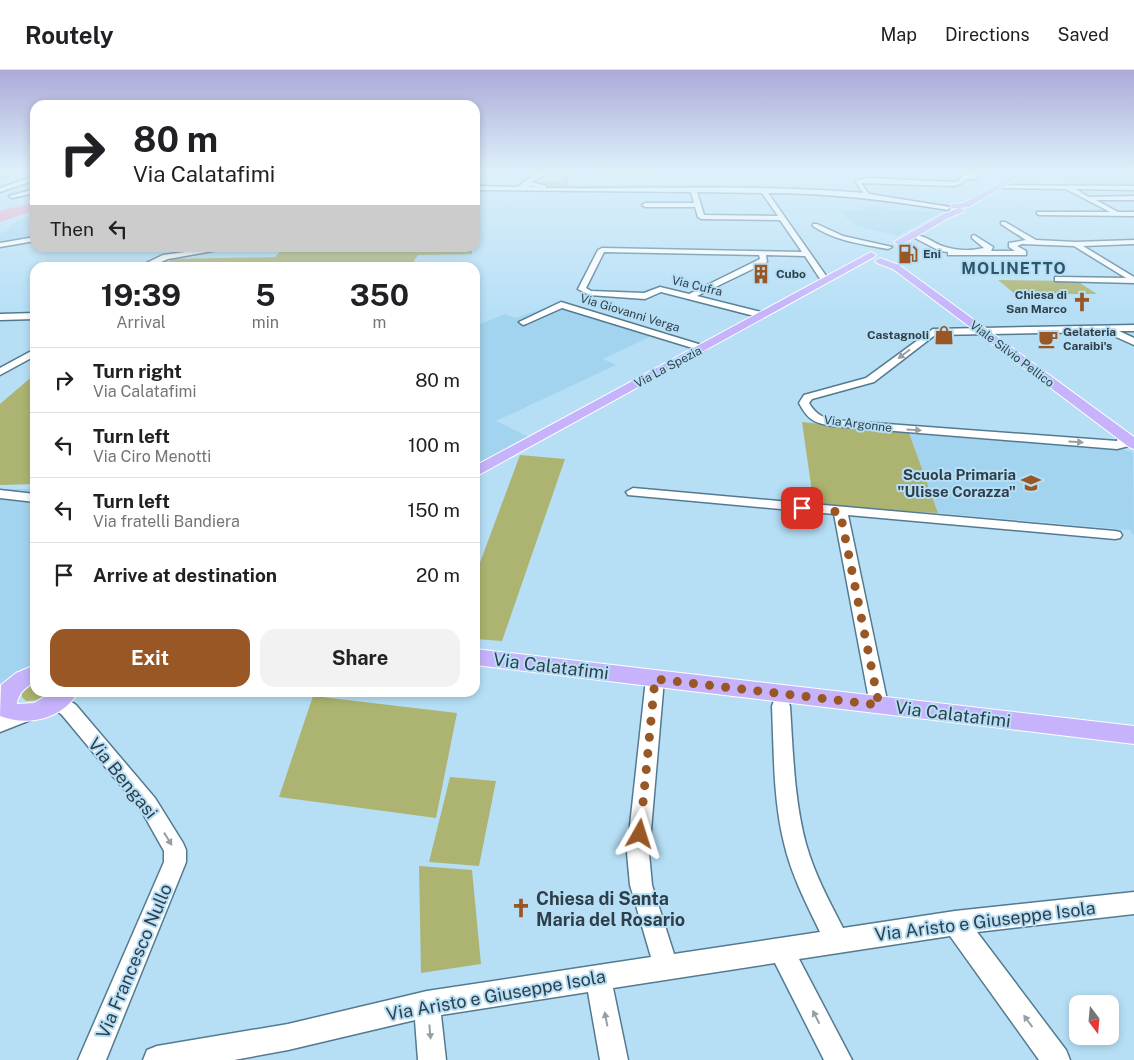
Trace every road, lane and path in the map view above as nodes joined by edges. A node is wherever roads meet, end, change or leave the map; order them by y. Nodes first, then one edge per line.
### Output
1 (782, 218) edge
2 (940, 218) edge
3 (1003, 222) dead end
4 (815, 225) dead end
5 (929, 225) joint
6 (916, 237) dead end
7 (974, 237) dead end
8 (30, 240) edge
9 (1034, 242) junction
10 (1134, 242) edge
11 (1076, 244) junction
12 (0, 245) edge
13 (888, 247) junction
14 (200, 252) edge
15 (213, 252) edge
16 (951, 252) dead end
17 (964, 252) junction
18 (986, 252) junction
19 (762, 253) junction
20 (806, 254) junction
21 (873, 258) junction
22 (894, 261) junction
23 (154, 262) edge
24 (159, 262) edge
25 (1058, 279) dead end
26 (825, 280) junction
27 (1134, 280) edge
28 (689, 296) junction
29 (762, 315) junction
30 (30, 316) edge
31 (0, 317) edge
32 (523, 322) dead end
33 (1106, 328) junction
34 (1134, 328) edge
35 (982, 331) junction
36 (1134, 342) edge
37 (702, 348) junction
38 (30, 354) edge
39 (0, 372) edge
40 (1128, 443) edge
41 (480, 469) edge
42 (633, 492) dead end
43 (0, 494) edge
44 (30, 497) edge
45 (840, 512) junction
46 (1115, 536) dead end
47 (480, 658) edge
48 (30, 675) edge
49 (655, 679) junction
50 (7, 686) edge
51 (60, 697) edge
52 (64, 697) edge
53 (879, 705) junction
54 (781, 706) dead end
55 (31, 712) junction
56 (0, 725) edge
57 (1134, 736) edge
58 (175, 862) joint
59 (1133, 905) edge
60 (955, 922) junction
61 (836, 940) junction
62 (781, 950) junction
63 (666, 967) junction
64 (598, 977) junction
65 (427, 1004) junction
66 (92, 1060) edge
67 (157, 1060) edge
68 (432, 1060) edge
69 (614, 1060) edge
70 (838, 1060) edge
71 (1056, 1060) edge

1 - 20 street
2 - 5 main road, Via La Spezia
3 - 9 street
4 - 13 street
5 - 13 main road, Via La Spezia
6 - 17 street
7 - 18 street
8 - 12 street
9 - 11 street
9 - 18 street
10 - 11 street
11 - 27 street
13 - 21 main road, Via La Spezia
13 - 22 main road
14 - 23 street
15 - 24 street
16 - 17 street
17 - 18 street
19 - 20 street
19 - 28 street
19 - 28 street, Via Cufra
20 - 26 street
21 - 22 main road, Viale Silvio Pellico
21 - 26 main road, Via La Spezia
22 - 35 main road, Viale Silvio Pellico
25 - 27 street
26 - 29 main road, Via La Spezia
28 - 29 street, Via Cufra
29 - 37 main road, Via La Spezia
30 - 31 street
32 - 37 street, Via Giovanni Verga
33 - 34 street
33 - 35 street
33 - 36 street
35 - 40 main road, Viale Silvio Pellico
35 -> 40 street, Via Argonne
37 - 41 main road, Via La Spezia
38 - 39 street
42 - 45 street
43 - 44 street
45 - 46 street
45 - 53 street
47 - 49 main road, Via Calatafimi
48 - 50 main road
49 - 53 main road, Via Calatafimi
49 - 63 street
50 - 55 main road
51 - 55 main road
52 -> 58 street, Via Bengasi
53 - 57 main road, Via Calatafimi
54 - 61 street
55 - 56 street
58 - 66 street, Via Francesco Nullo
59 - 60 street, Via Aristo e Giuseppe Isola
60 - 61 street, Via Aristo e Giuseppe Isola
71 -> 60 street
61 - 62 street, Via Aristo e Giuseppe Isola
62 - 63 street, Via Aristo e Giuseppe Isola
70 -> 62 street
63 - 64 street, Via Aristo e Giuseppe Isola
64 - 65 street, Via Aristo e Giuseppe Isola
69 -> 64 street
65 - 67 street, Via Aristo e Giuseppe Isola
65 -> 68 street

